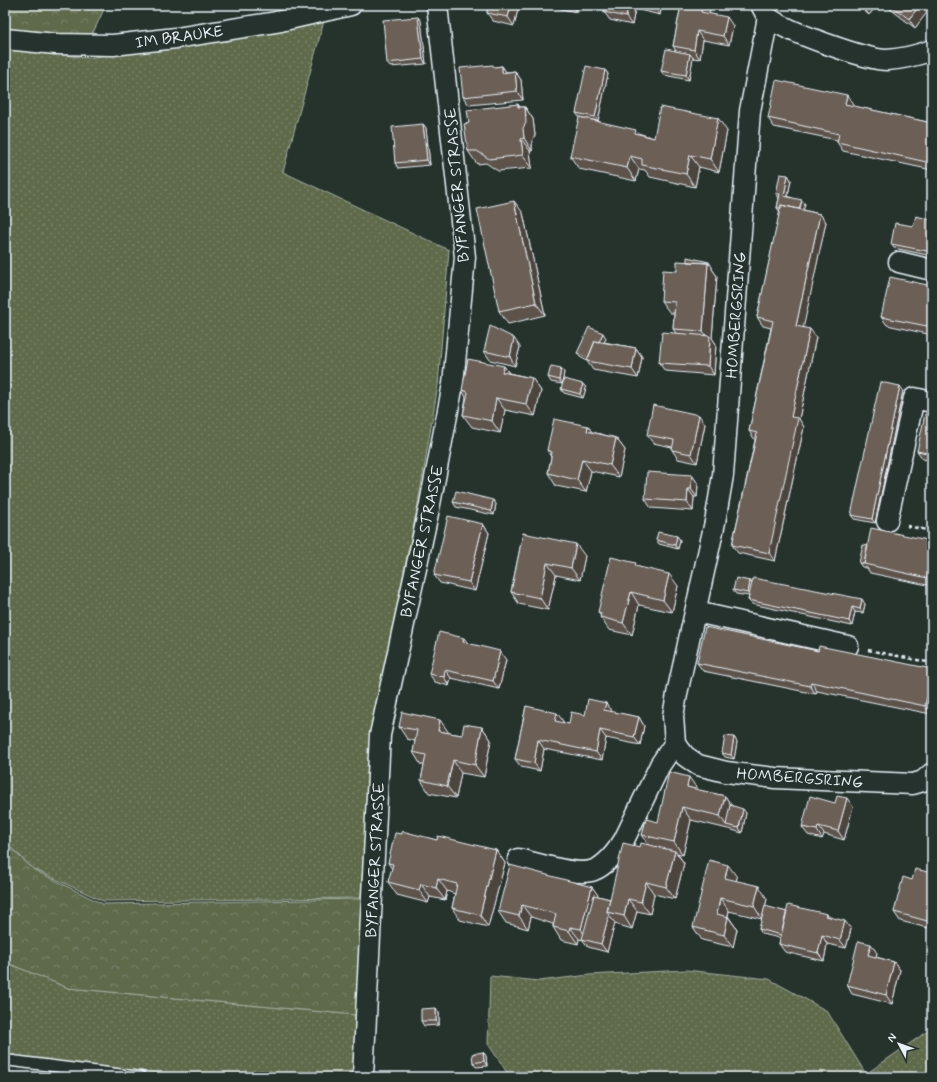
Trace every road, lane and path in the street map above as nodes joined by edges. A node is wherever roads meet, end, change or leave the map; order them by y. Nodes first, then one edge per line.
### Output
1 (351, 5) edge
2 (437, 5) edge
3 (764, 11) edge
4 (5, 39) edge
5 (932, 50) edge
6 (899, 262) dead end
7 (932, 270) edge
8 (932, 402) edge
9 (887, 521) dead end
10 (696, 612) junction
11 (848, 646) joint
12 (932, 662) edge
13 (675, 743) junction
14 (932, 773) edge
15 (518, 859) dead end
16 (5, 1060) edge
17 (140, 1077) edge
18 (363, 1077) edge

1 - 4 street, IM BRAUKE
2 - 18 street, BYFANGER STRASSE
3 - 5 street
3 - 10 street, HOMBERGSRING
6 - 7 street
8 - 9 street
10 - 11 street
10 - 13 street, HOMBERGSRING
11 - 12 path
13 - 14 street, HOMBERGSRING
13 - 15 street
16 - 17 lane

